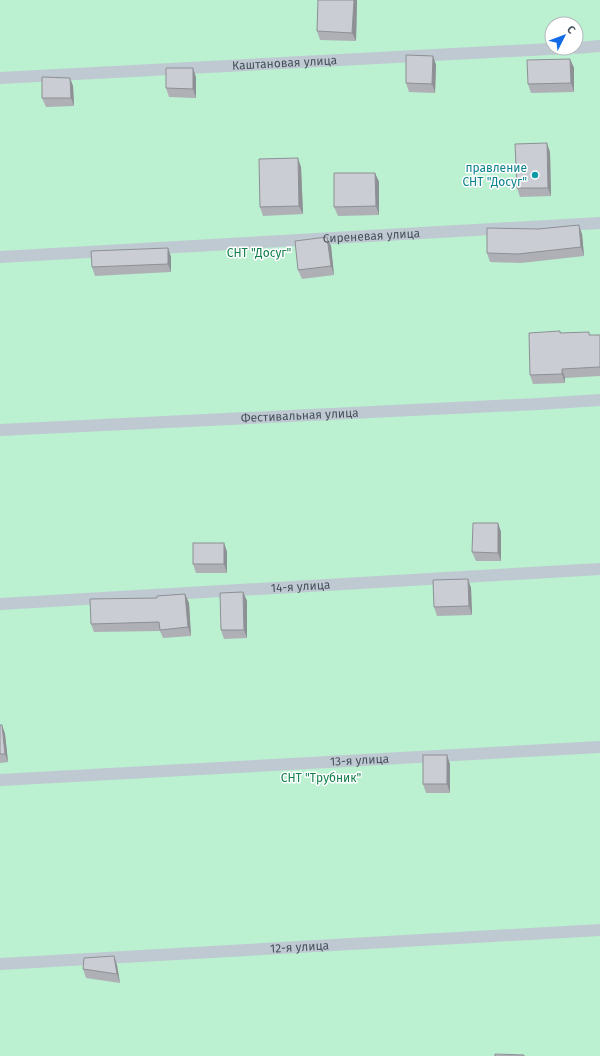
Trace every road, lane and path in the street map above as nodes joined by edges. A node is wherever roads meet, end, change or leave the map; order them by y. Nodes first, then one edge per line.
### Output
1 (600, 46) edge
2 (584, 47) edge
3 (544, 49) edge
4 (0, 78) edge
5 (600, 223) edge
6 (0, 257) edge
7 (600, 400) edge
8 (0, 430) edge
9 (600, 569) edge
10 (0, 604) edge
11 (600, 747) edge
12 (0, 780) edge
13 (600, 930) edge
14 (0, 964) edge

1 - 2 lane
3 - 4 lane, Каштановая улица
5 - 6 lane, Сиреневая улица
7 - 8 lane, Фестивальная улица
9 - 10 lane, 14-я улица
11 - 12 lane, 13-я улица
13 - 14 lane, 12-я улица

